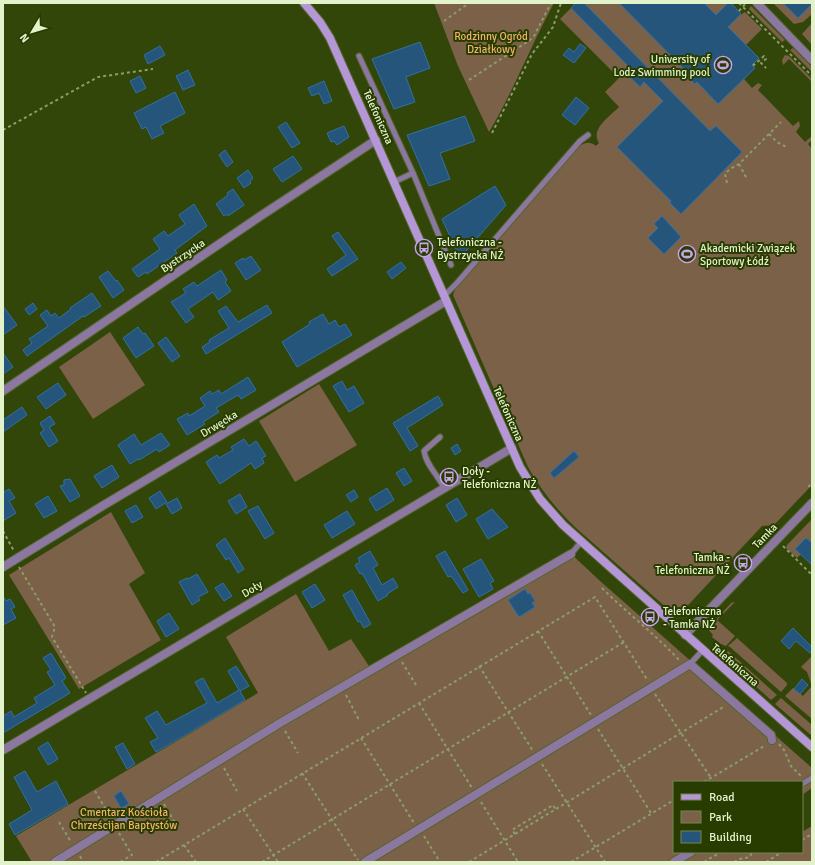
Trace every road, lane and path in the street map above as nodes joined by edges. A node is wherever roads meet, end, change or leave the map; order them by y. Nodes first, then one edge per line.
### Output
1 (304, 3) edge
2 (469, 3) edge
3 (551, 3) edge
4 (561, 3) edge
5 (739, 3) edge
6 (746, 3) edge
7 (757, 3) edge
8 (743, 6) junction
9 (738, 11) dead end
10 (444, 21) dead end
11 (359, 56) dead end
12 (812, 60) edge
13 (753, 64) dead end
14 (766, 68) dead end
15 (153, 69) dead end
16 (812, 76) edge
17 (469, 80) dead end
18 (781, 122) dead end
19 (3, 130) edge
20 (492, 133) dead end
21 (769, 134) junction
22 (588, 135) dead end
23 (376, 140) junction
24 (788, 148) dead end
25 (739, 164) junction
26 (413, 173) junction
27 (748, 179) dead end
28 (394, 182) junction
29 (727, 183) dead end
30 (451, 265) dead end
31 (445, 299) junction
32 (3, 391) edge
33 (440, 437) dead end
34 (512, 448) junction
35 (812, 483) edge
36 (810, 487) dead end
37 (444, 488) junction
38 (812, 503) edge
39 (3, 531) edge
40 (777, 540) junction
41 (581, 542) junction
42 (571, 554) joint
43 (17, 559) junction
44 (3, 567) edge
45 (812, 575) edge
46 (602, 588) dead end
47 (595, 597) dead end
48 (685, 635) junction
49 (624, 642) dead end
50 (702, 651) junction
51 (398, 654) junction
52 (688, 665) junction
53 (416, 685) dead end
54 (341, 687) junction
55 (89, 698) junction
56 (733, 701) junction
57 (419, 703) junction
58 (360, 720) dead end
59 (280, 723) junction
60 (361, 738) junction
61 (772, 740) junction
62 (812, 747) edge
63 (448, 749) junction
64 (3, 750) edge
65 (298, 753) dead end
66 (219, 760) junction
67 (302, 773) junction
68 (810, 780) edge
69 (706, 781) edge
70 (390, 784) junction
71 (95, 791) dead end
72 (237, 791) dead end
73 (476, 794) junction
74 (160, 796) junction
75 (673, 801) edge
76 (243, 809) junction
77 (556, 810) junction
78 (332, 819) junction
79 (114, 825) junction
80 (178, 828) dead end
81 (419, 830) junction
82 (515, 834) junction
83 (812, 834) edge
84 (803, 839) edge
85 (505, 840) junction
86 (184, 845) junction
87 (688, 853) edge
88 (719, 853) edge
89 (752, 853) edge
90 (780, 853) edge
91 (274, 855) junction
92 (55, 862) edge
93 (120, 862) edge
94 (156, 862) edge
95 (196, 862) edge
96 (262, 862) edge
97 (278, 862) edge
98 (360, 862) edge
99 (365, 862) edge
100 (440, 862) edge
101 (469, 862) edge
102 (518, 862) edge
103 (571, 862) edge
104 (674, 862) edge
105 (704, 862) edge
106 (734, 862) edge
107 (767, 862) edge

1 - 23 street, Telefoniczna
2 - 10 path
3 - 17 path
4 - 20 path
5 - 8 path
6 - 8 path
7 - 12 street
8 - 9 path
8 - 16 path
11 - 26 lane
13 - 14 path
15 - 19 path
18 - 21 path
21 - 24 path
21 - 25 path
22 - 31 lane
23 - 28 street, Telefoniczna
23 - 32 street, Bystrzycka
25 - 27 path
25 - 29 path
26 - 28 lane
26 - 30 lane
28 - 31 street, Telefoniczna
31 - 34 street, Telefoniczna
31 - 43 street, Drwęcka
33 - 37 lane
34 - 37 street, Doły
34 - 41 street, Telefoniczna
35 - 36 path
37 - 55 street, Doły
38 - 40 street, Tamka
39 - 43 path
40 - 45 path
40 - 48 street, Tamka
41 - 42 lane
41 - 48 street, Telefoniczna
42 - 51 street
43 - 44 street, Drwęcka
43 - 55 path
46 - 52 path
47 - 57 path
48 - 50 street, Telefoniczna
49 - 63 path
50 - 52 lane
50 - 62 street, Telefoniczna
51 - 53 path
51 - 54 street
52 - 56 street
52 - 73 street
54 - 58 path
54 - 59 street
55 - 64 street, Doły
56 - 61 street
56 - 77 path
57 - 60 path
57 - 63 path
59 - 65 path
59 - 66 street
60 - 67 path
60 - 70 path
61 - 68 path
61 - 69 path
63 - 70 path
63 - 73 path
66 - 72 path
66 - 74 street
67 - 76 path
67 - 78 path
70 - 78 path
70 - 81 path
71 - 79 path
73 - 81 street
73 - 85 path
74 - 79 street
74 - 80 path
75 - 103 path
76 - 86 path
76 - 91 path
77 - 82 path
77 - 82 path
78 - 91 path
78 - 98 path
79 - 92 street
79 - 93 path
81 - 99 street
81 - 100 path
82 - 85 path
83 - 84 path
85 - 101 path
85 - 102 path
86 - 94 path
86 - 95 path
87 - 104 street
88 - 105 path
89 - 106 path
90 - 107 path
91 - 96 path
91 - 97 path

